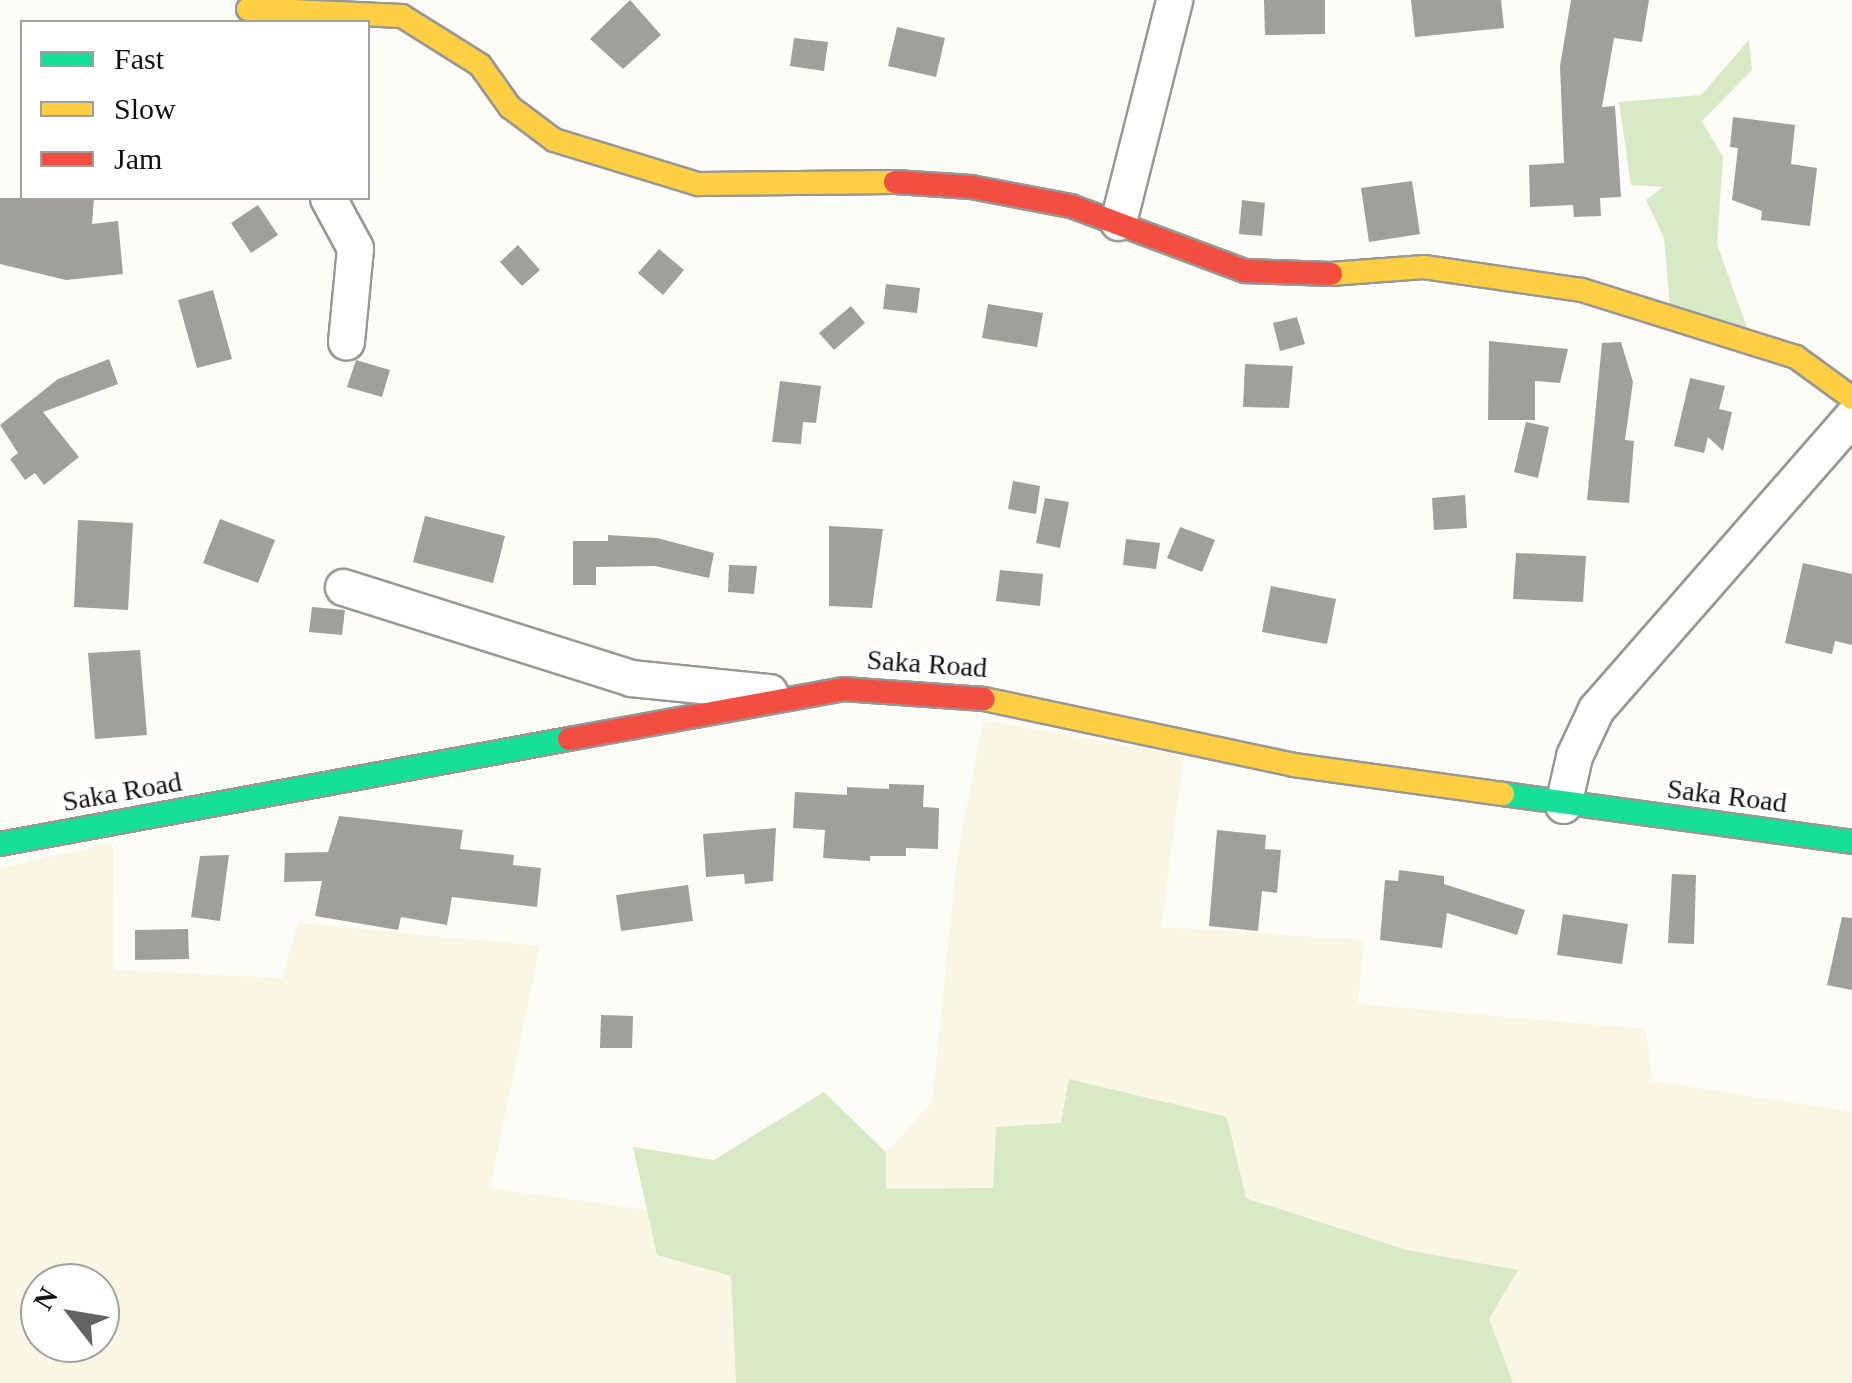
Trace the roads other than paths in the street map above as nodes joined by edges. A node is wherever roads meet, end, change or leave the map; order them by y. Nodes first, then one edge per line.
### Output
1 (1174, 0) edge
2 (243, 11) edge
3 (329, 200) edge
4 (1118, 222) junction
5 (346, 342) dead end
6 (1852, 398) edge
7 (1852, 417) edge
8 (343, 587) dead end
9 (790, 696) junction
10 (1563, 805) junction
11 (1852, 842) edge
12 (0, 844) edge

1 - 4 street
2 - 4 main road
3 - 5 street
4 - 6 main road
7 - 10 street
8 - 9 street
9 - 10 main road, Saka Road
9 - 12 main road, Saka Road
10 - 11 main road, Saka Road

